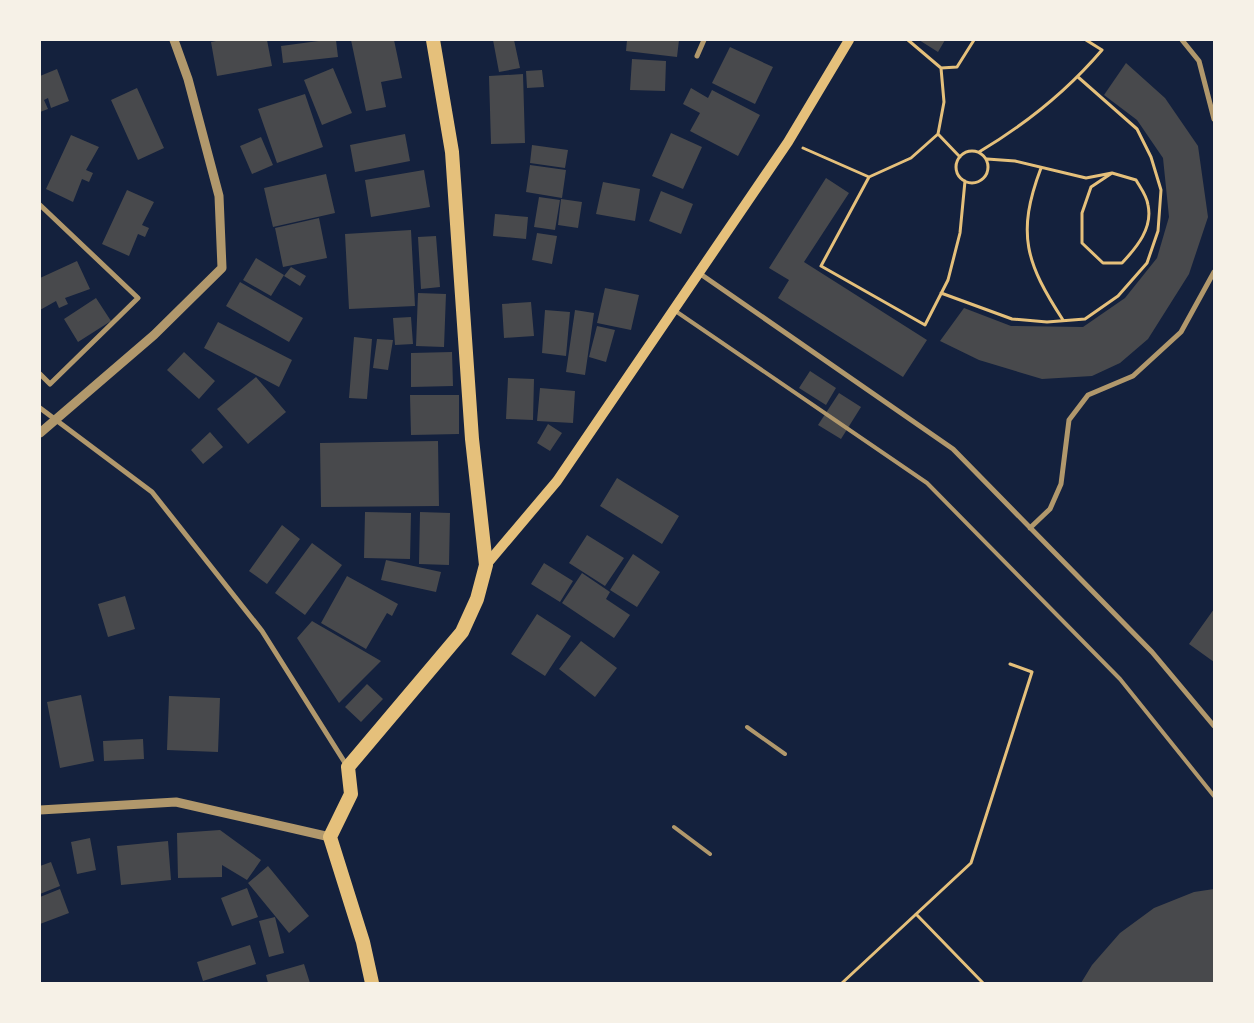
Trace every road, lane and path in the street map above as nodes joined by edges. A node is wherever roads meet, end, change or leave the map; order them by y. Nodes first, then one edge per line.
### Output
1 (174, 40) edge
2 (433, 40) edge
3 (704, 40) edge
4 (849, 40) edge
5 (908, 40) edge
6 (974, 40) edge
7 (1086, 40) edge
8 (1182, 40) edge
9 (697, 56) dead end
10 (941, 68) junction
11 (1078, 77) junction
12 (1214, 119) edge
13 (938, 134) junction
14 (788, 142) junction
15 (979, 152) junction
16 (960, 157) junction
17 (986, 159) junction
18 (1041, 168) junction
19 (1112, 173) junction
20 (869, 177) junction
21 (965, 181) junction
22 (40, 205) edge
23 (1214, 272) edge
24 (699, 273) junction
25 (941, 293) junction
26 (674, 310) junction
27 (1063, 320) junction
28 (40, 374) edge
29 (40, 408) edge
30 (53, 420) junction
31 (40, 433) edge
32 (1030, 528) junction
33 (486, 565) junction
34 (1010, 664) dead end
35 (1214, 726) edge
36 (748, 727) dead end
37 (785, 754) dead end
38 (348, 767) junction
39 (1214, 796) edge
40 (40, 810) edge
41 (674, 828) dead end
42 (330, 837) junction
43 (710, 854) dead end
44 (916, 914) junction
45 (372, 983) edge
46 (842, 983) edge
47 (983, 983) edge

1 - 30 street
2 - 33 highway
3 - 9 street
4 - 14 main road
5 - 10 path
6 - 10 path
7 - 11 path
8 - 12 street
10 - 13 path
11 - 15 path
11 - 27 path
13 - 16 path
13 - 20 path
14 - 20 path
14 - 24 main road
15 - 16 path
15 - 17 path
16 - 21 path
17 - 18 path
17 - 21 path
18 - 19 path
18 - 27 path
19 - 19 path
20 - 25 path
21 - 25 path
22 - 28 street
23 - 32 street
24 - 26 main road
24 - 32 street
25 - 27 path
26 - 33 main road
26 - 39 lane
29 - 30 street
30 - 31 street
30 - 38 street
32 - 35 street
33 - 38 highway
34 - 44 path
36 - 37 lane
38 - 42 highway
40 - 42 street
41 - 43 lane
42 - 45 highway
44 - 46 path
44 - 47 path

